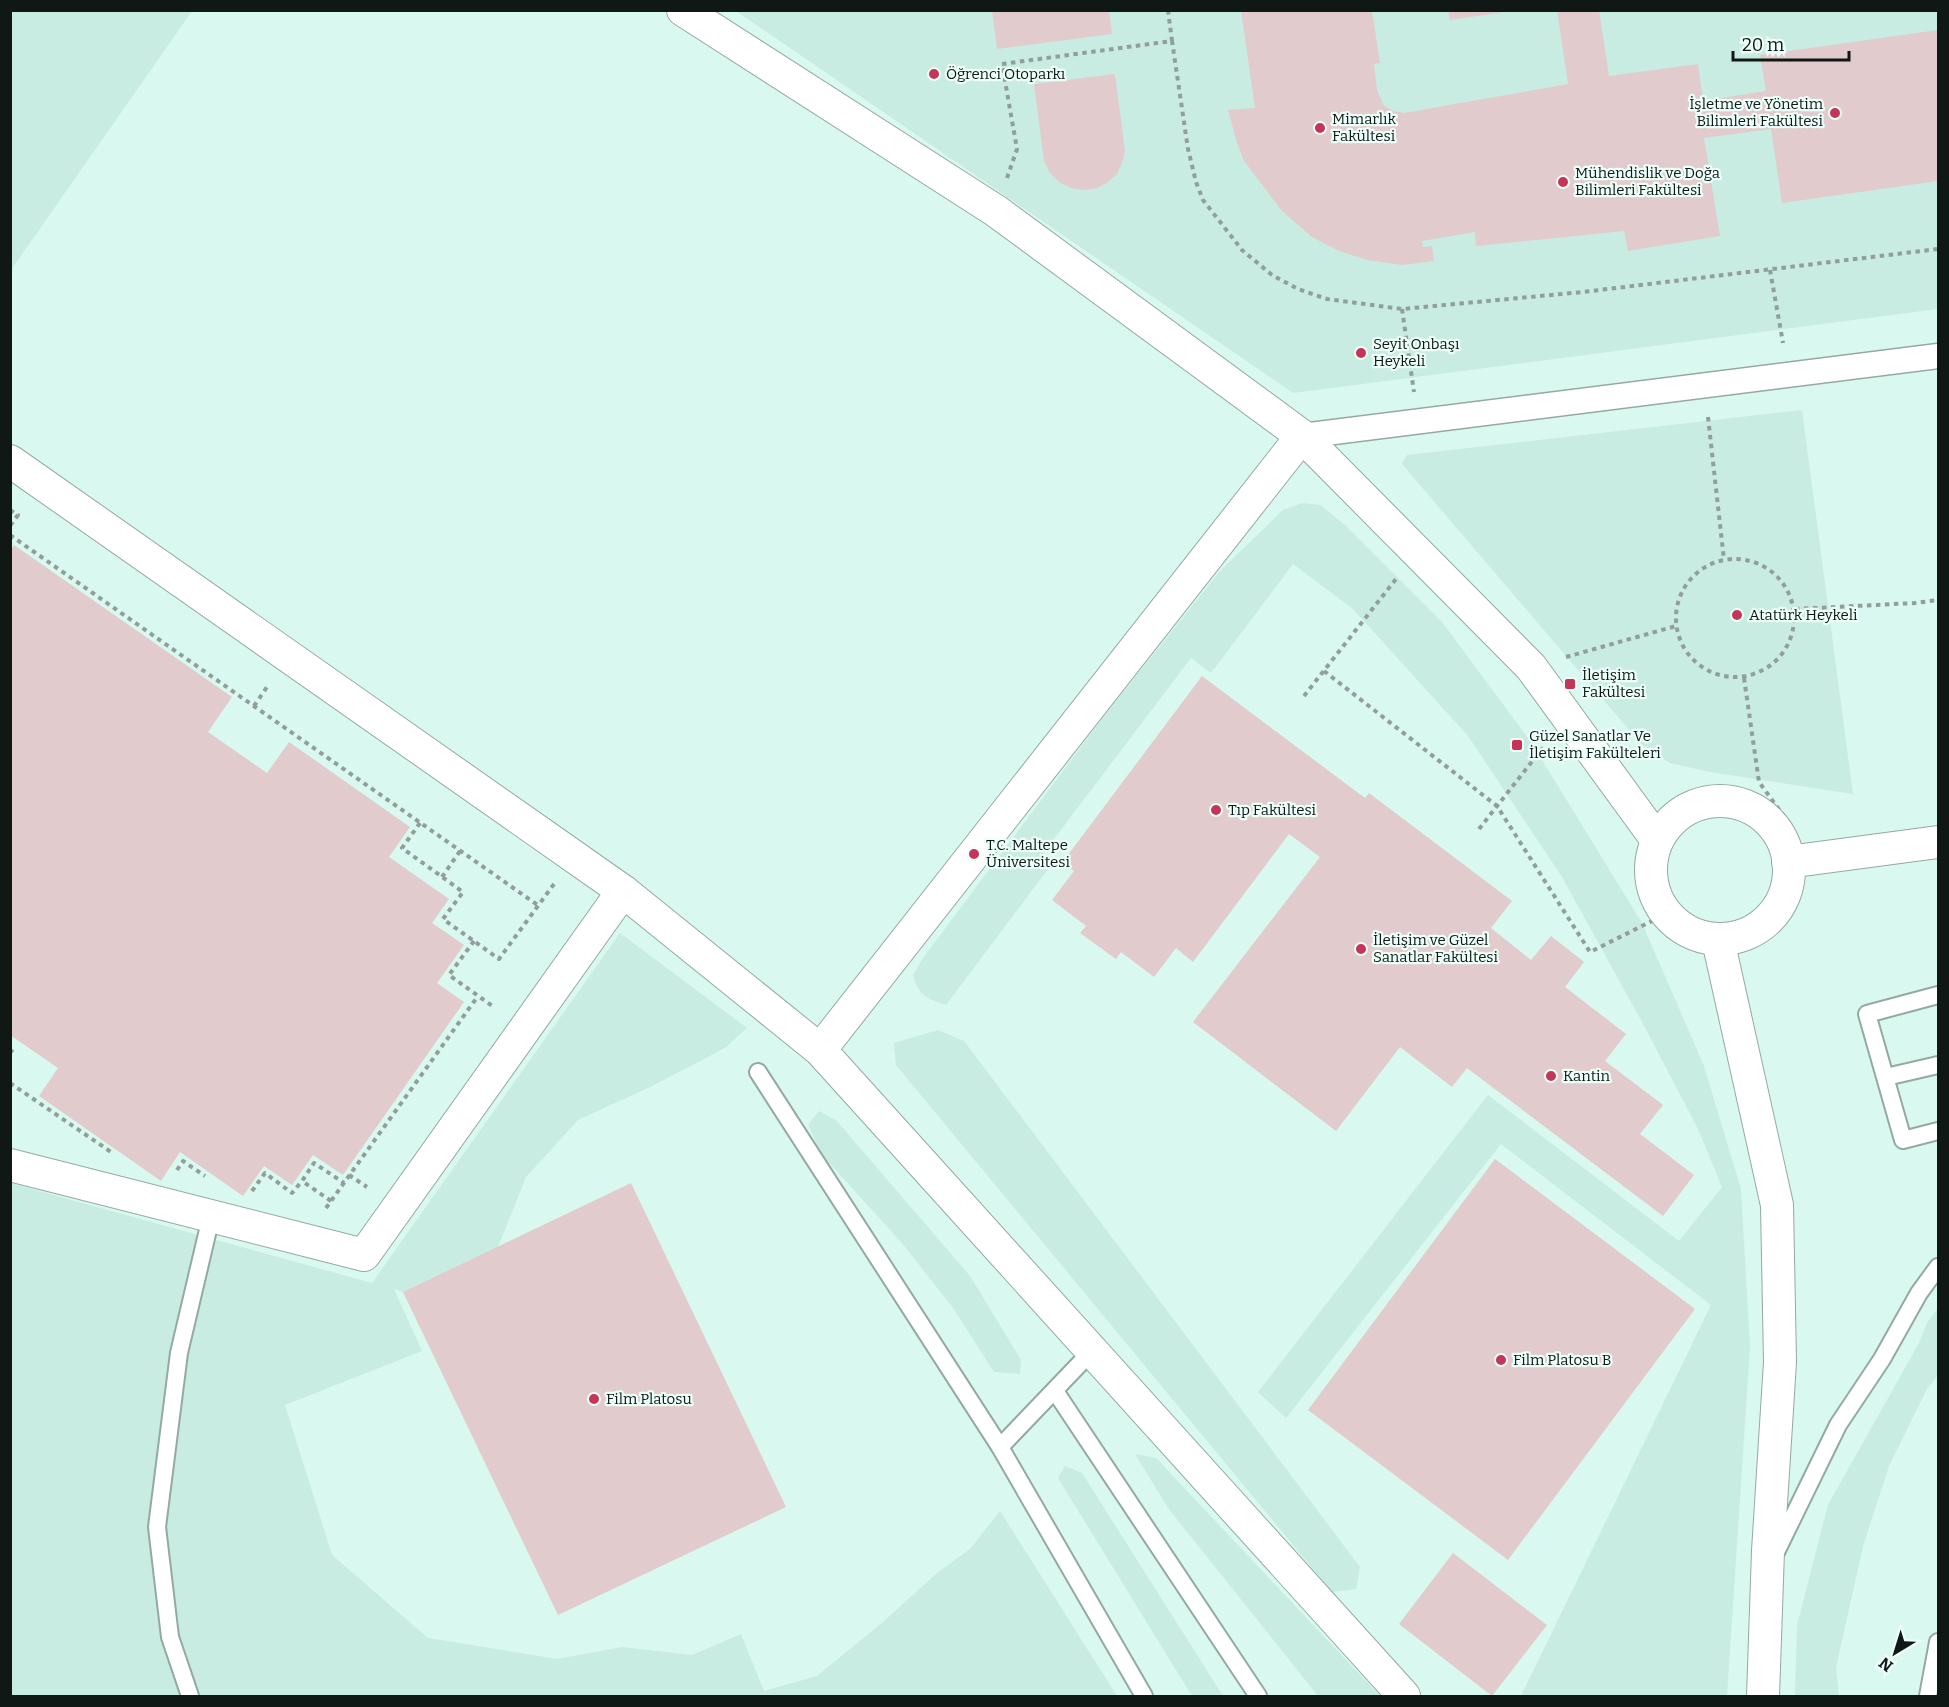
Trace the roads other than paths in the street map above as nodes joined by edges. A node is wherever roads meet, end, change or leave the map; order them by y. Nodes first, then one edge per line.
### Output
1 (683, 10) edge
2 (1938, 356) edge
3 (1302, 436) junction
4 (10, 461) edge
5 (1657, 840) junction
6 (1938, 842) edge
7 (1801, 861) junction
8 (624, 891) junction
9 (1718, 940) junction
10 (1938, 995) edge
11 (820, 1050) junction
12 (1938, 1065) edge
13 (758, 1072) dead end
14 (1886, 1077) junction
15 (1938, 1131) edge
16 (10, 1165) edge
17 (212, 1217) junction
18 (1938, 1267) edge
19 (1091, 1352) junction
20 (1055, 1391) junction
21 (1000, 1446) junction
22 (1768, 1571) junction
23 (1938, 1642) edge
24 (190, 1696) edge
25 (1144, 1696) edge
26 (1258, 1696) edge
27 (1404, 1696) edge
28 (1763, 1696) edge
29 (1929, 1696) edge

1 - 3 street
2 - 3 street
3 - 5 street
3 - 11 street
4 - 8 street
5 - 7 street
5 - 9 street
6 - 7 street
7 - 9 street
8 - 11 street
8 - 17 street
9 - 22 street
10 - 14 lane
11 - 19 street
12 - 14 lane
13 - 21 lane
14 - 15 lane
16 - 17 street
17 - 24 lane
18 - 22 lane
19 - 20 lane
19 - 27 street
20 - 21 lane
20 - 26 lane
21 - 25 lane
22 - 28 street
23 - 29 lane

